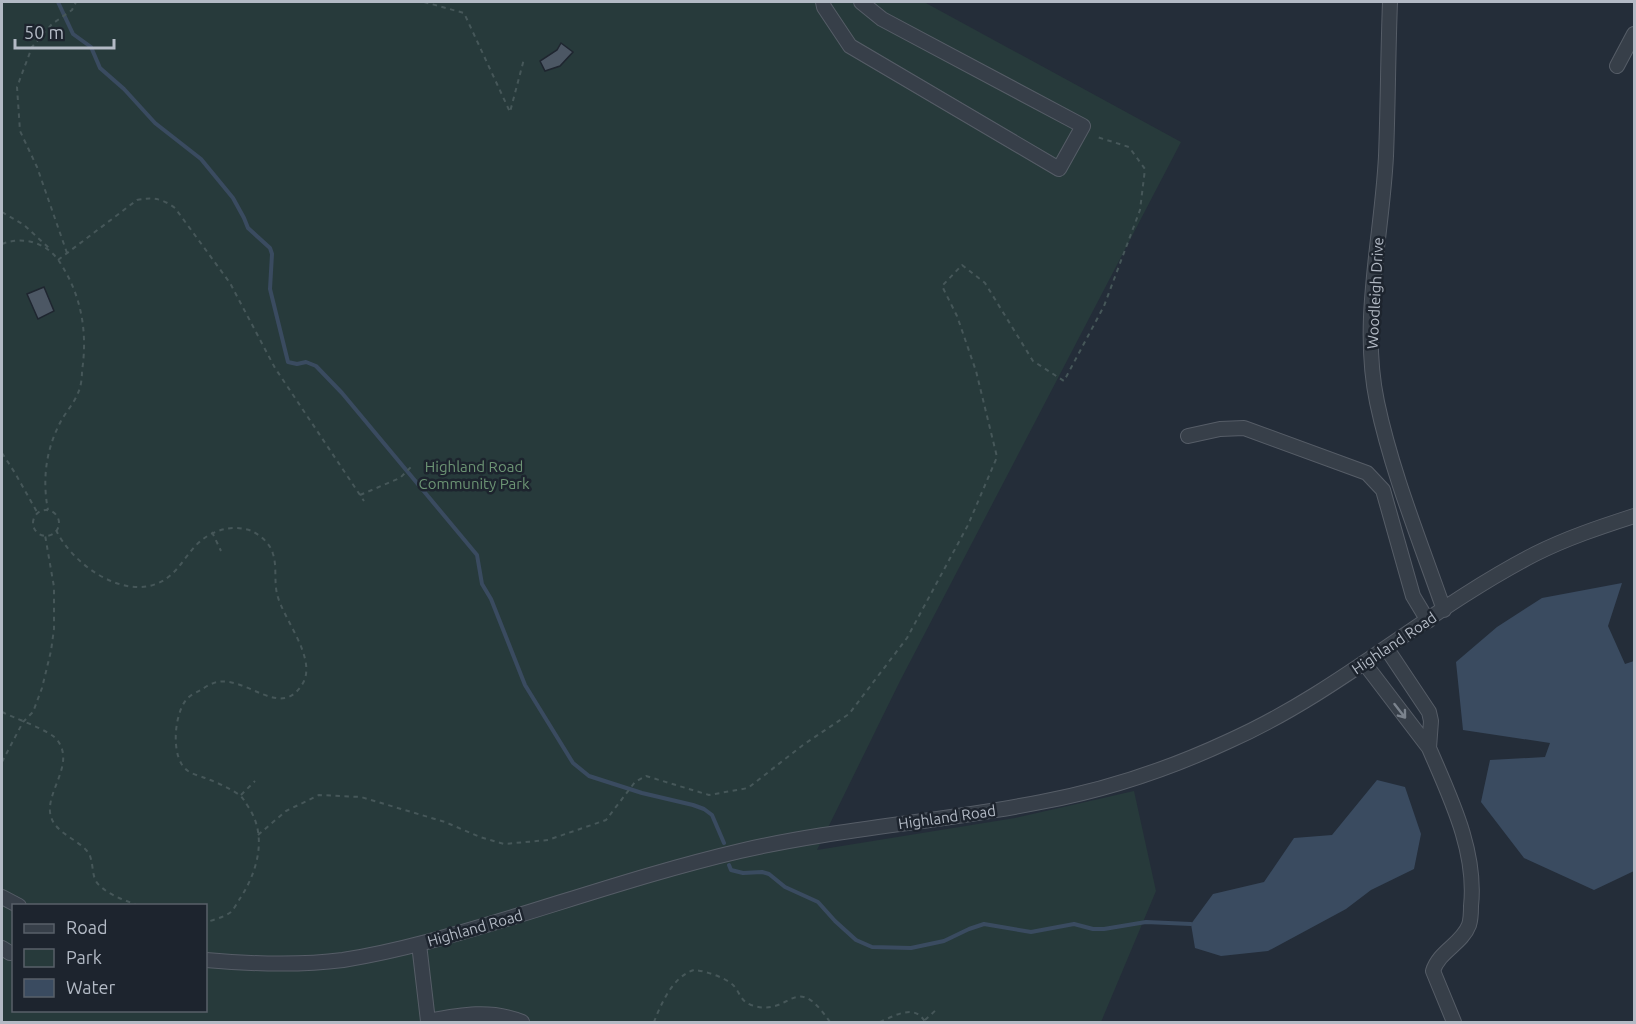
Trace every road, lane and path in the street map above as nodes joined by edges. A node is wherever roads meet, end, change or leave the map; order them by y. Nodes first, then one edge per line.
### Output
1 (76, 2) edge
2 (424, 2) edge
3 (823, 2) edge
4 (861, 2) edge
5 (1390, 2) edge
6 (1635, 34) edge
7 (524, 59) dead end
8 (1617, 66) dead end
9 (1097, 137) dead end
10 (3, 213) edge
11 (2, 220) edge
12 (2, 244) edge
13 (52, 252) junction
14 (68, 253) junction
15 (58, 261) junction
16 (1188, 436) dead end
17 (2, 453) edge
18 (413, 465) dead end
19 (360, 495) junction
20 (364, 501) dead end
21 (48, 510) junction
22 (37, 513) junction
23 (1635, 516) edge
24 (56, 530) junction
25 (212, 532) junction
26 (45, 535) junction
27 (221, 551) dead end
28 (1444, 610) junction
29 (1428, 621) junction
30 (1387, 649) junction
31 (1365, 664) junction
32 (2, 711) edge
33 (22, 723) junction
34 (1429, 748) junction
35 (2, 762) edge
36 (255, 781) dead end
37 (241, 795) junction
38 (258, 835) junction
39 (134, 904) edge
40 (207, 922) edge
41 (419, 944) junction
42 (207, 960) edge
43 (937, 1009) dead end
44 (925, 1021) edge
45 (522, 1023) edge
46 (654, 1023) edge
47 (830, 1023) edge
48 (880, 1023) edge
49 (995, 1023) edge
50 (1001, 1023) edge
51 (1454, 1023) edge

1 - 14 path
2 - 7 path
3 - 4 street
5 - 28 street, Woodleigh Drive
6 - 8 street
9 - 38 path
10 - 11 path
10 - 13 path
12 - 13 path
13 - 15 path
14 - 15 path
14 - 19 path
15 - 21 path
16 - 29 street
17 - 22 path
18 - 19 path
19 - 20 path
21 - 22 path
21 - 24 path
22 - 26 path
23 - 28 street, Highland Road
24 - 25 path
24 - 26 path
25 - 27 path
25 - 37 path
26 - 33 path
28 - 29 street, Highland Road
29 - 30 street, Highland Road
30 - 31 street, Highland Road
30 - 34 street
31 -> 34 street
31 - 41 street, Highland Road
32 - 33 path
33 - 35 path
33 - 39 path
34 - 51 street
36 - 37 path
37 - 38 path
38 - 40 path
41 - 42 street, Highland Road
41 - 45 street
43 - 44 path
44 - 48 path
46 - 47 path
49 - 50 path

